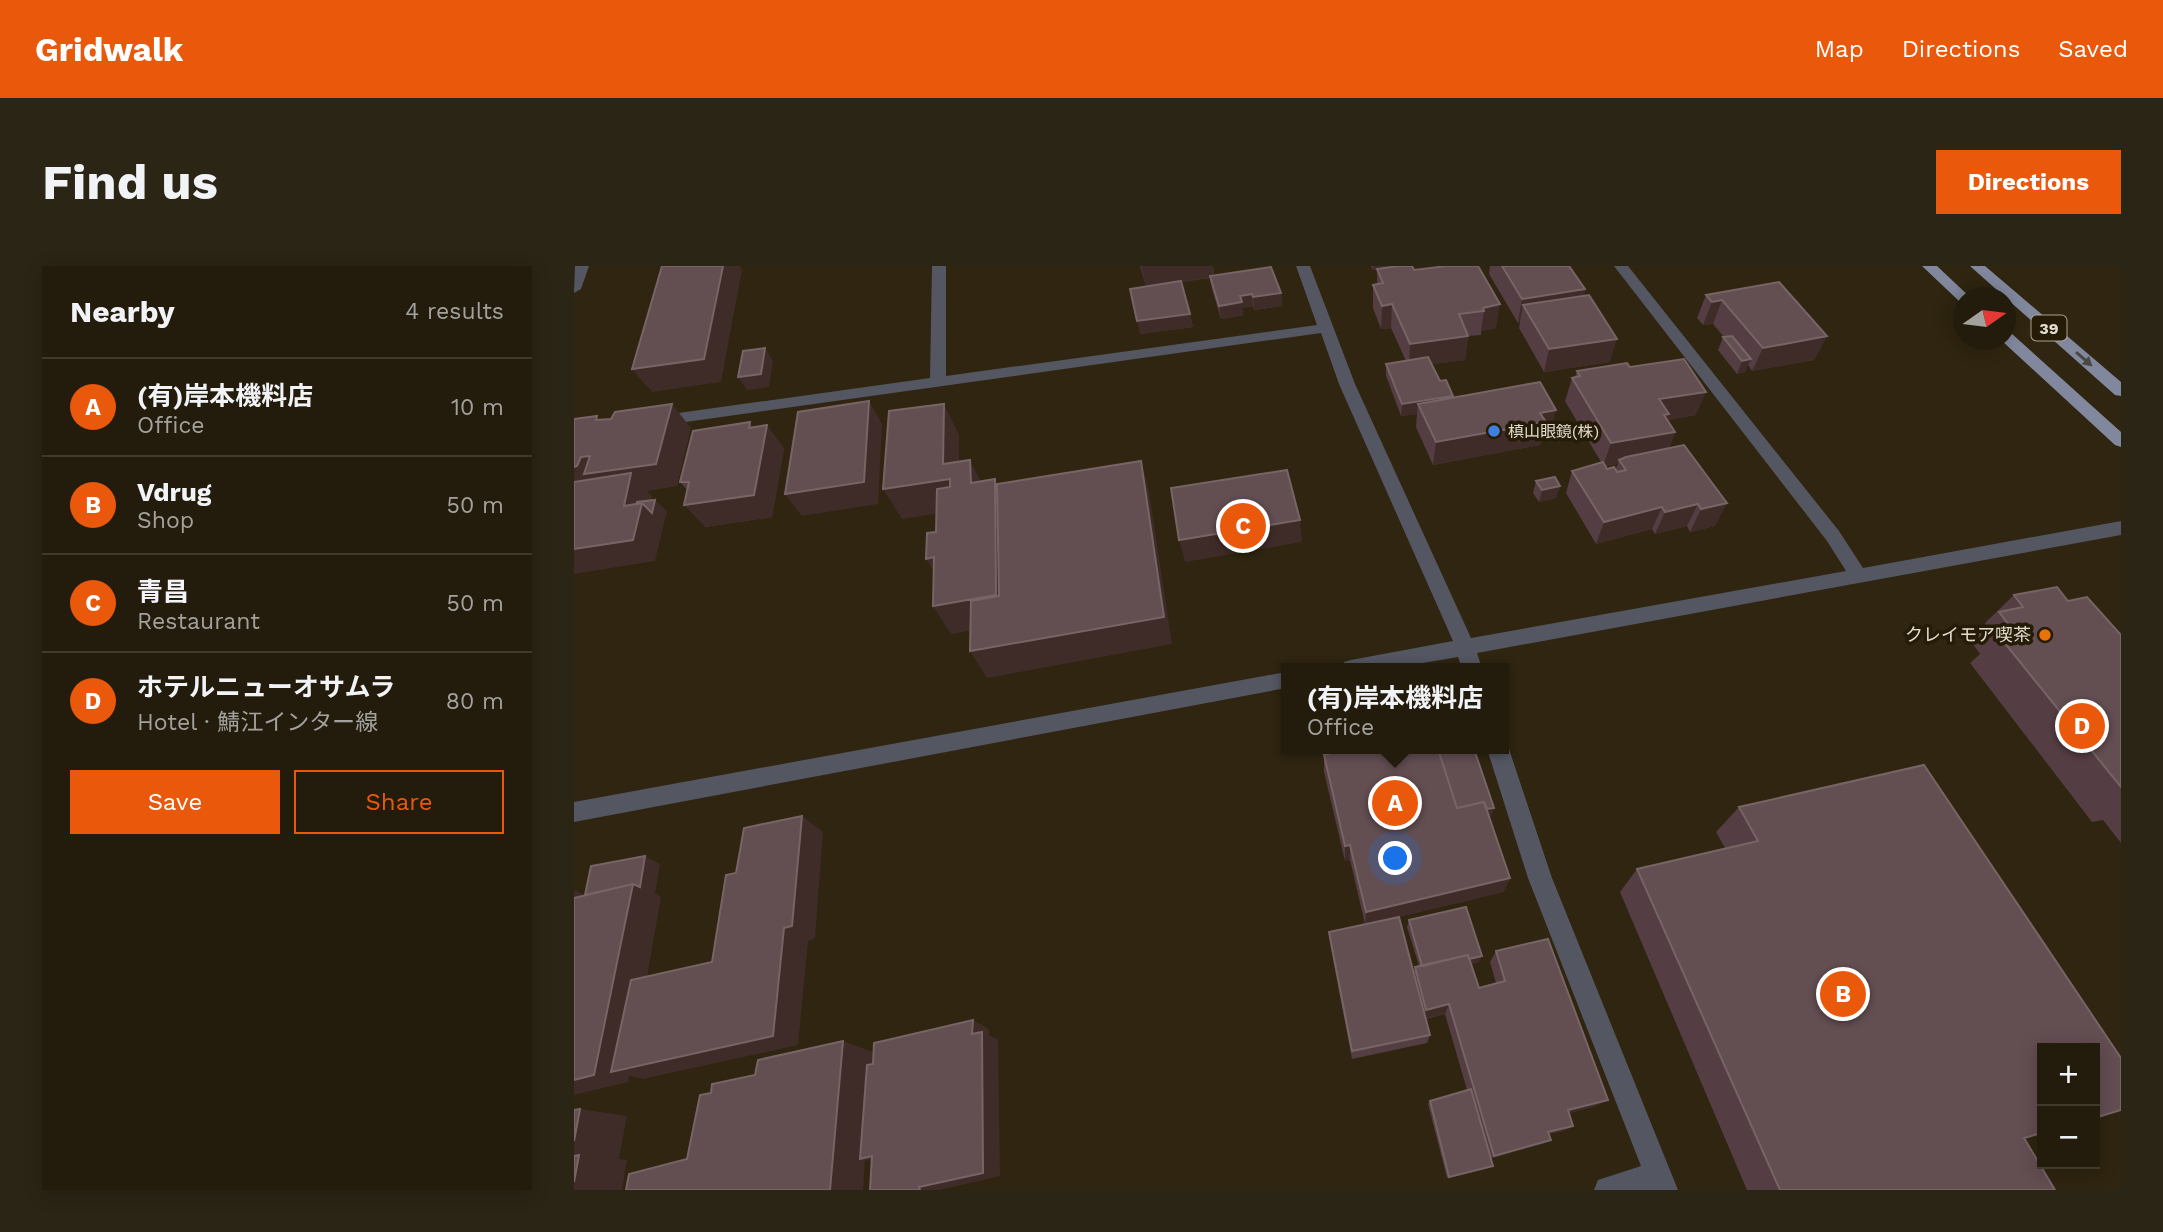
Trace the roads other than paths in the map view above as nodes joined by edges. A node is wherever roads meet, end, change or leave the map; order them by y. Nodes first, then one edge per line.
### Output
1 (582, 266) edge
2 (939, 266) edge
3 (1303, 266) edge
4 (1621, 266) edge
5 (1928, 266) edge
6 (1977, 266) edge
7 (1953, 288) edge
8 (574, 289) edge
9 (1327, 328) junction
10 (2016, 345) edge
11 (938, 384) junction
12 (2121, 391) edge
13 (642, 423) edge
14 (2121, 441) edge
15 (2121, 528) edge
16 (1858, 575) junction
17 (1465, 647) junction
18 (1378, 663) edge
19 (1470, 663) edge
20 (1281, 681) edge
21 (1500, 754) edge
22 (574, 812) edge
23 (1661, 1183) edge
24 (1608, 1190) edge

1 - 8 street
2 - 11 street
3 - 9 street
4 - 16 street
5 - 7 main road
6 -> 12 main road, 39
9 - 11 street
9 - 17 street
10 - 14 main road, 39
11 - 13 street
15 - 16 street
16 - 17 street
17 - 18 street
17 - 19 street
20 - 22 street
21 - 23 street
23 - 24 street

